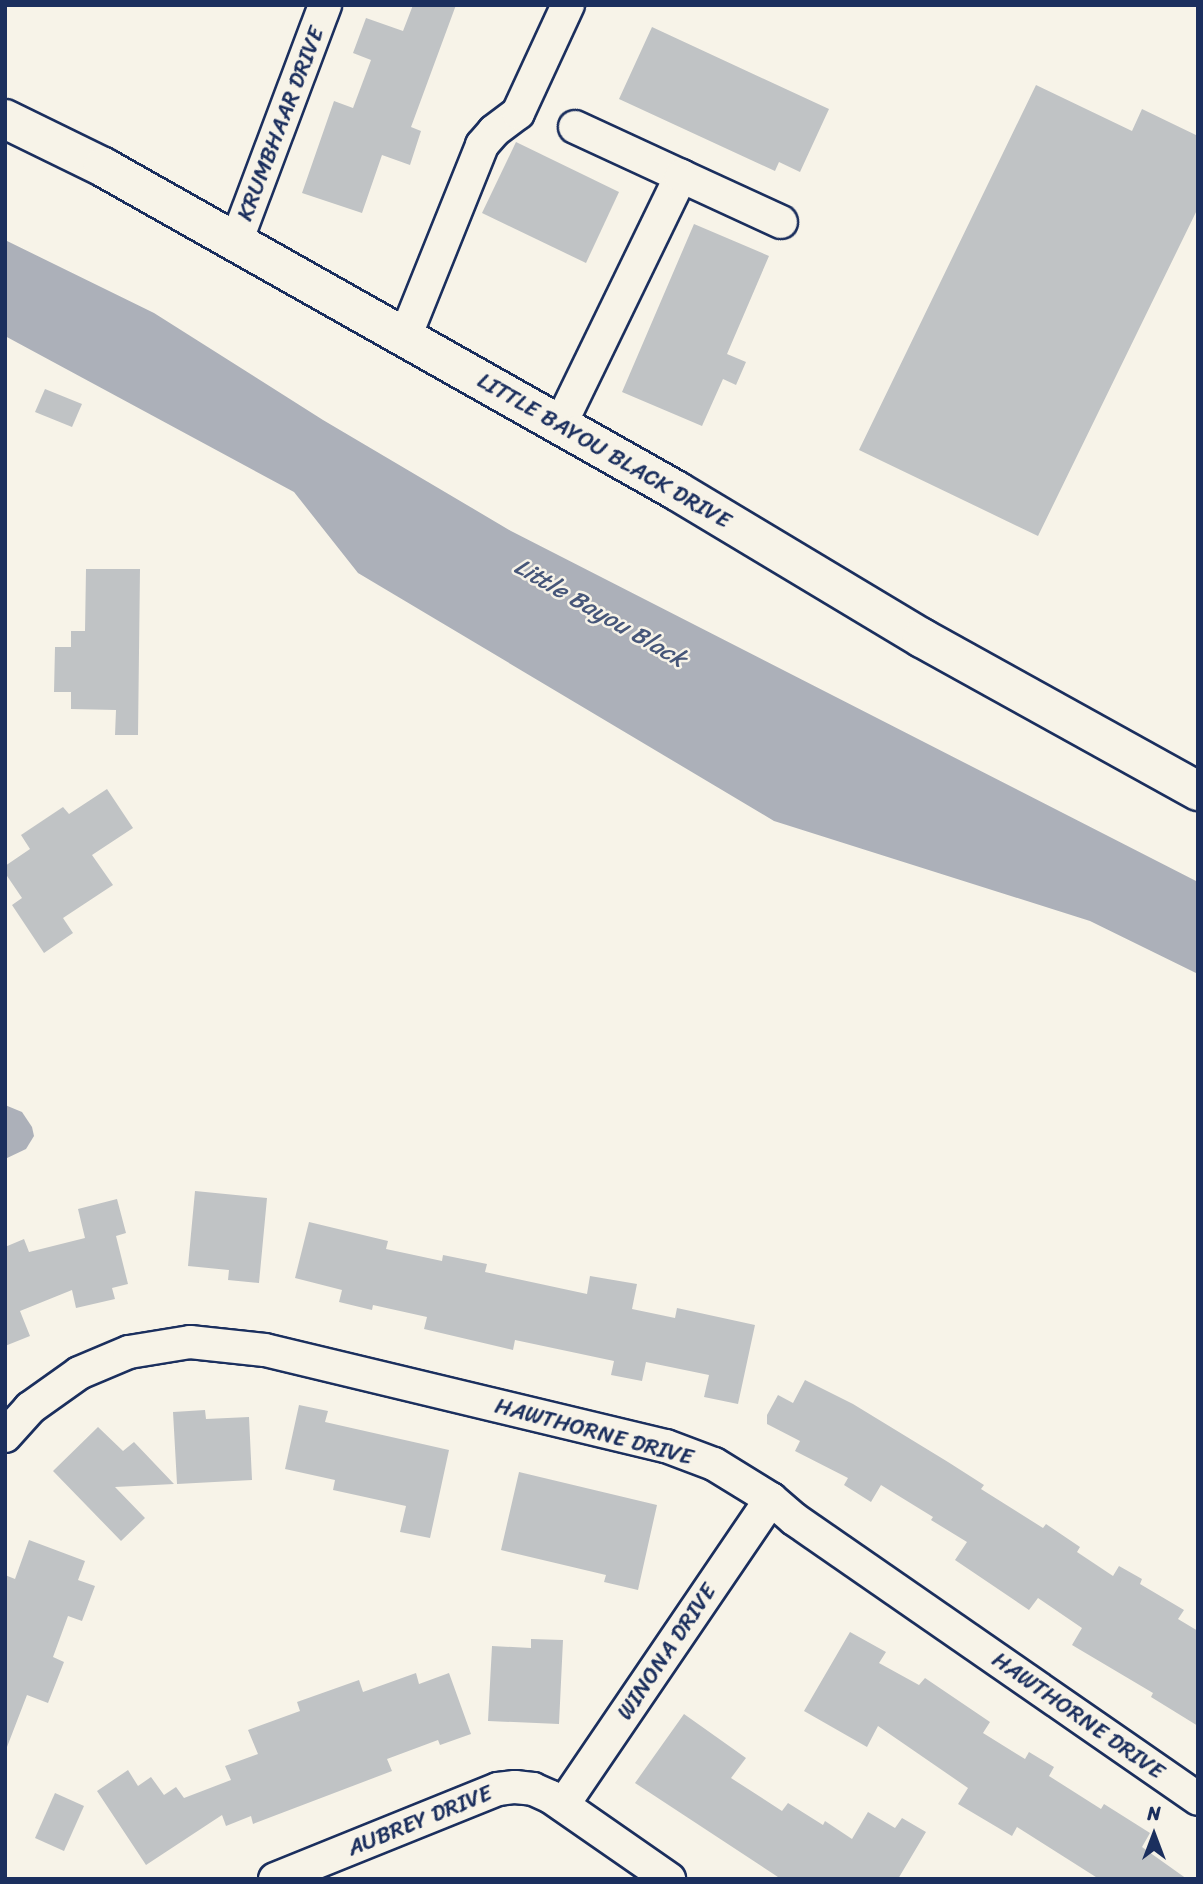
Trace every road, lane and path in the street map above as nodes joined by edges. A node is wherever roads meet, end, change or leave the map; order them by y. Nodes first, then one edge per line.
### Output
1 (325, 5) edge
2 (568, 5) edge
3 (5, 119) edge
4 (575, 127) dead end
5 (681, 176) junction
6 (781, 222) dead end
7 (236, 242) junction
8 (404, 337) junction
9 (560, 425) junction
10 (1198, 791) edge
11 (5, 1436) edge
12 (771, 1499) junction
13 (1198, 1799) edge
14 (563, 1805) junction
15 (275, 1879) edge
16 (669, 1879) edge

1 - 7 street, KRUMBHAAR DRIVE
2 - 8 street
3 - 7 main road, LITTLE BAYOU BLACK DRIVE
4 - 5 street
5 - 6 street
5 - 9 street
7 - 8 main road, LITTLE BAYOU BLACK DRIVE
8 - 9 main road, LITTLE BAYOU BLACK DRIVE
9 - 10 main road, LITTLE BAYOU BLACK DRIVE
11 - 12 street, HAWTHORNE DRIVE
12 - 13 street, HAWTHORNE DRIVE
12 - 14 street, WINONA DRIVE
14 - 15 street, AUBREY DRIVE
14 - 16 street, AUBREY DRIVE

